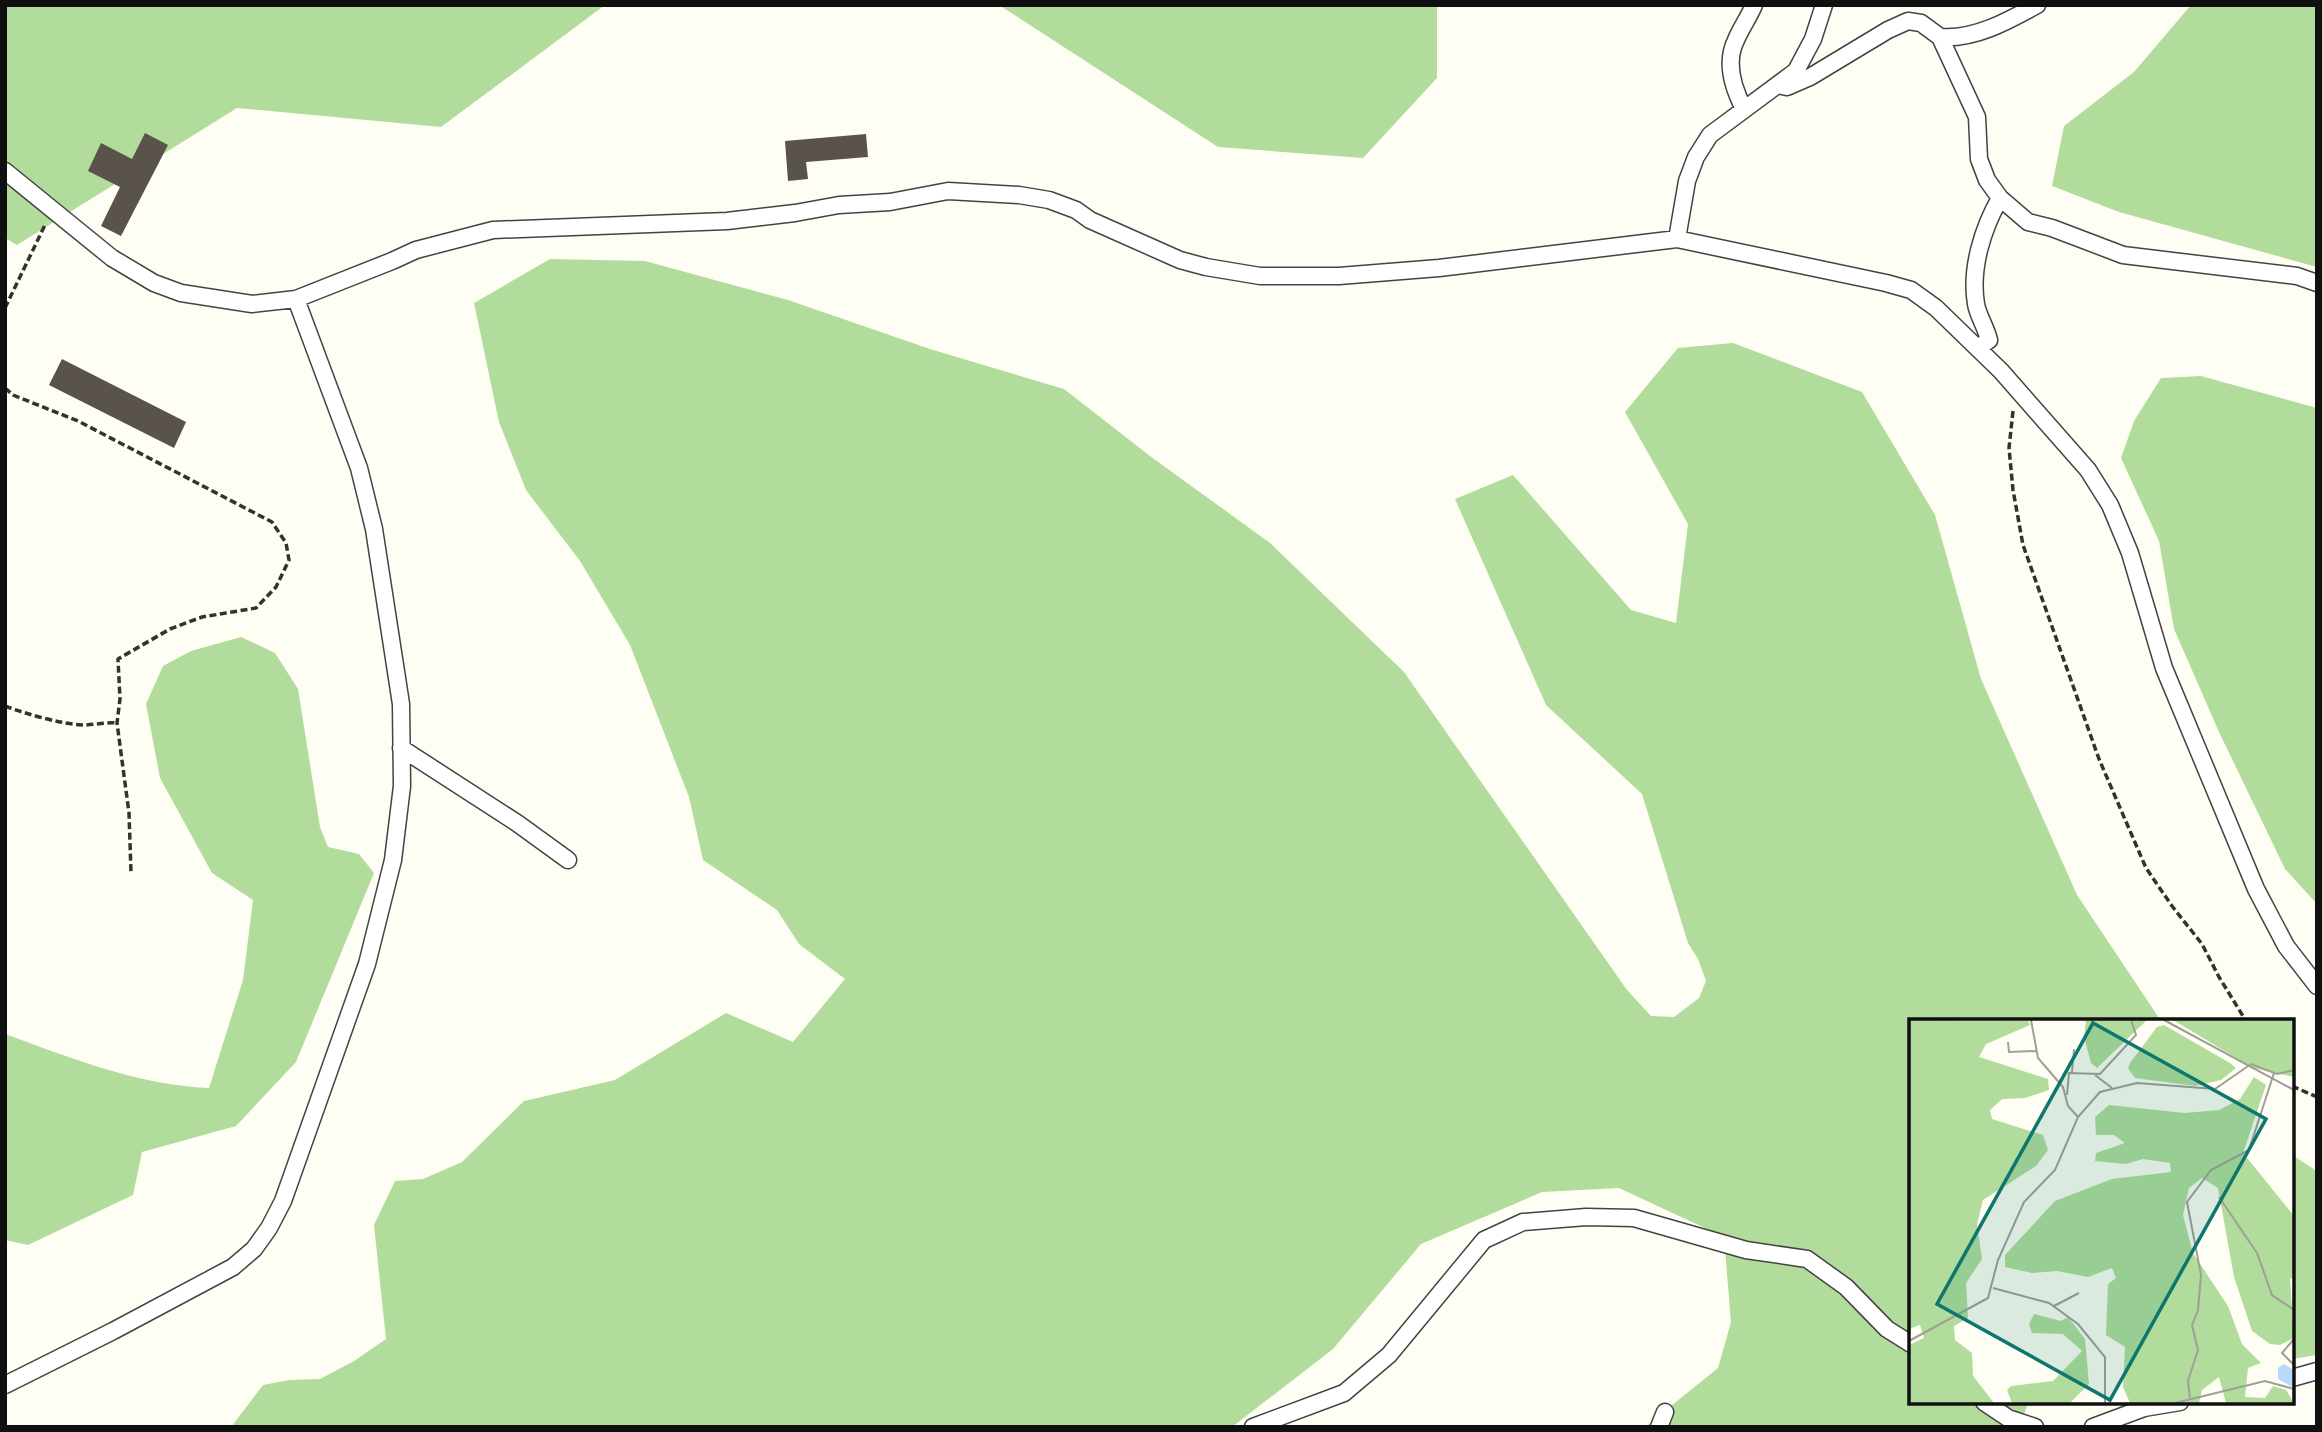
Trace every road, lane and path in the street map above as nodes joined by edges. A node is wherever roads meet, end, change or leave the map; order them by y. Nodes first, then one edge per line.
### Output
1 (1754, 5) edge
2 (1824, 5) edge
3 (2037, 5) edge
4 (1940, 37) junction
5 (1778, 85) junction
6 (1744, 109) junction
7 (5, 171) edge
8 (2000, 198) junction
9 (52, 209) junction
10 (1677, 239) junction
11 (2317, 283) edge
12 (296, 299) junction
13 (5, 308) edge
14 (1978, 348) junction
15 (5, 388) edge
16 (2015, 388) junction
17 (5, 706) edge
18 (117, 723) junction
19 (401, 748) junction
20 (568, 860) dead end
21 (131, 873) dead end
22 (2317, 986) edge
23 (2245, 1019) edge
24 (2294, 1087) edge
25 (2317, 1097) edge
26 (1909, 1343) edge
27 (2317, 1371) edge
28 (2294, 1377) edge
29 (5, 1385) edge
30 (1987, 1404) edge
31 (2168, 1404) edge
32 (1253, 1427) edge
33 (2035, 1427) edge
34 (2093, 1427) edge

1 - 6 street
2 - 5 street
3 - 4 street
4 - 5 street
4 - 8 street
5 - 6 street
6 - 10 street
7 - 9 street
8 - 11 street
8 - 14 street
9 - 12 street
9 - 13 path
10 - 12 street
10 - 14 street
12 - 19 street
14 - 16 street
15 - 18 path
16 - 22 street
16 - 23 path
17 - 18 path
18 - 21 path
19 - 20 street
19 - 29 street
24 - 25 path
26 - 32 street
27 - 28 street
30 - 33 street
31 - 34 street

